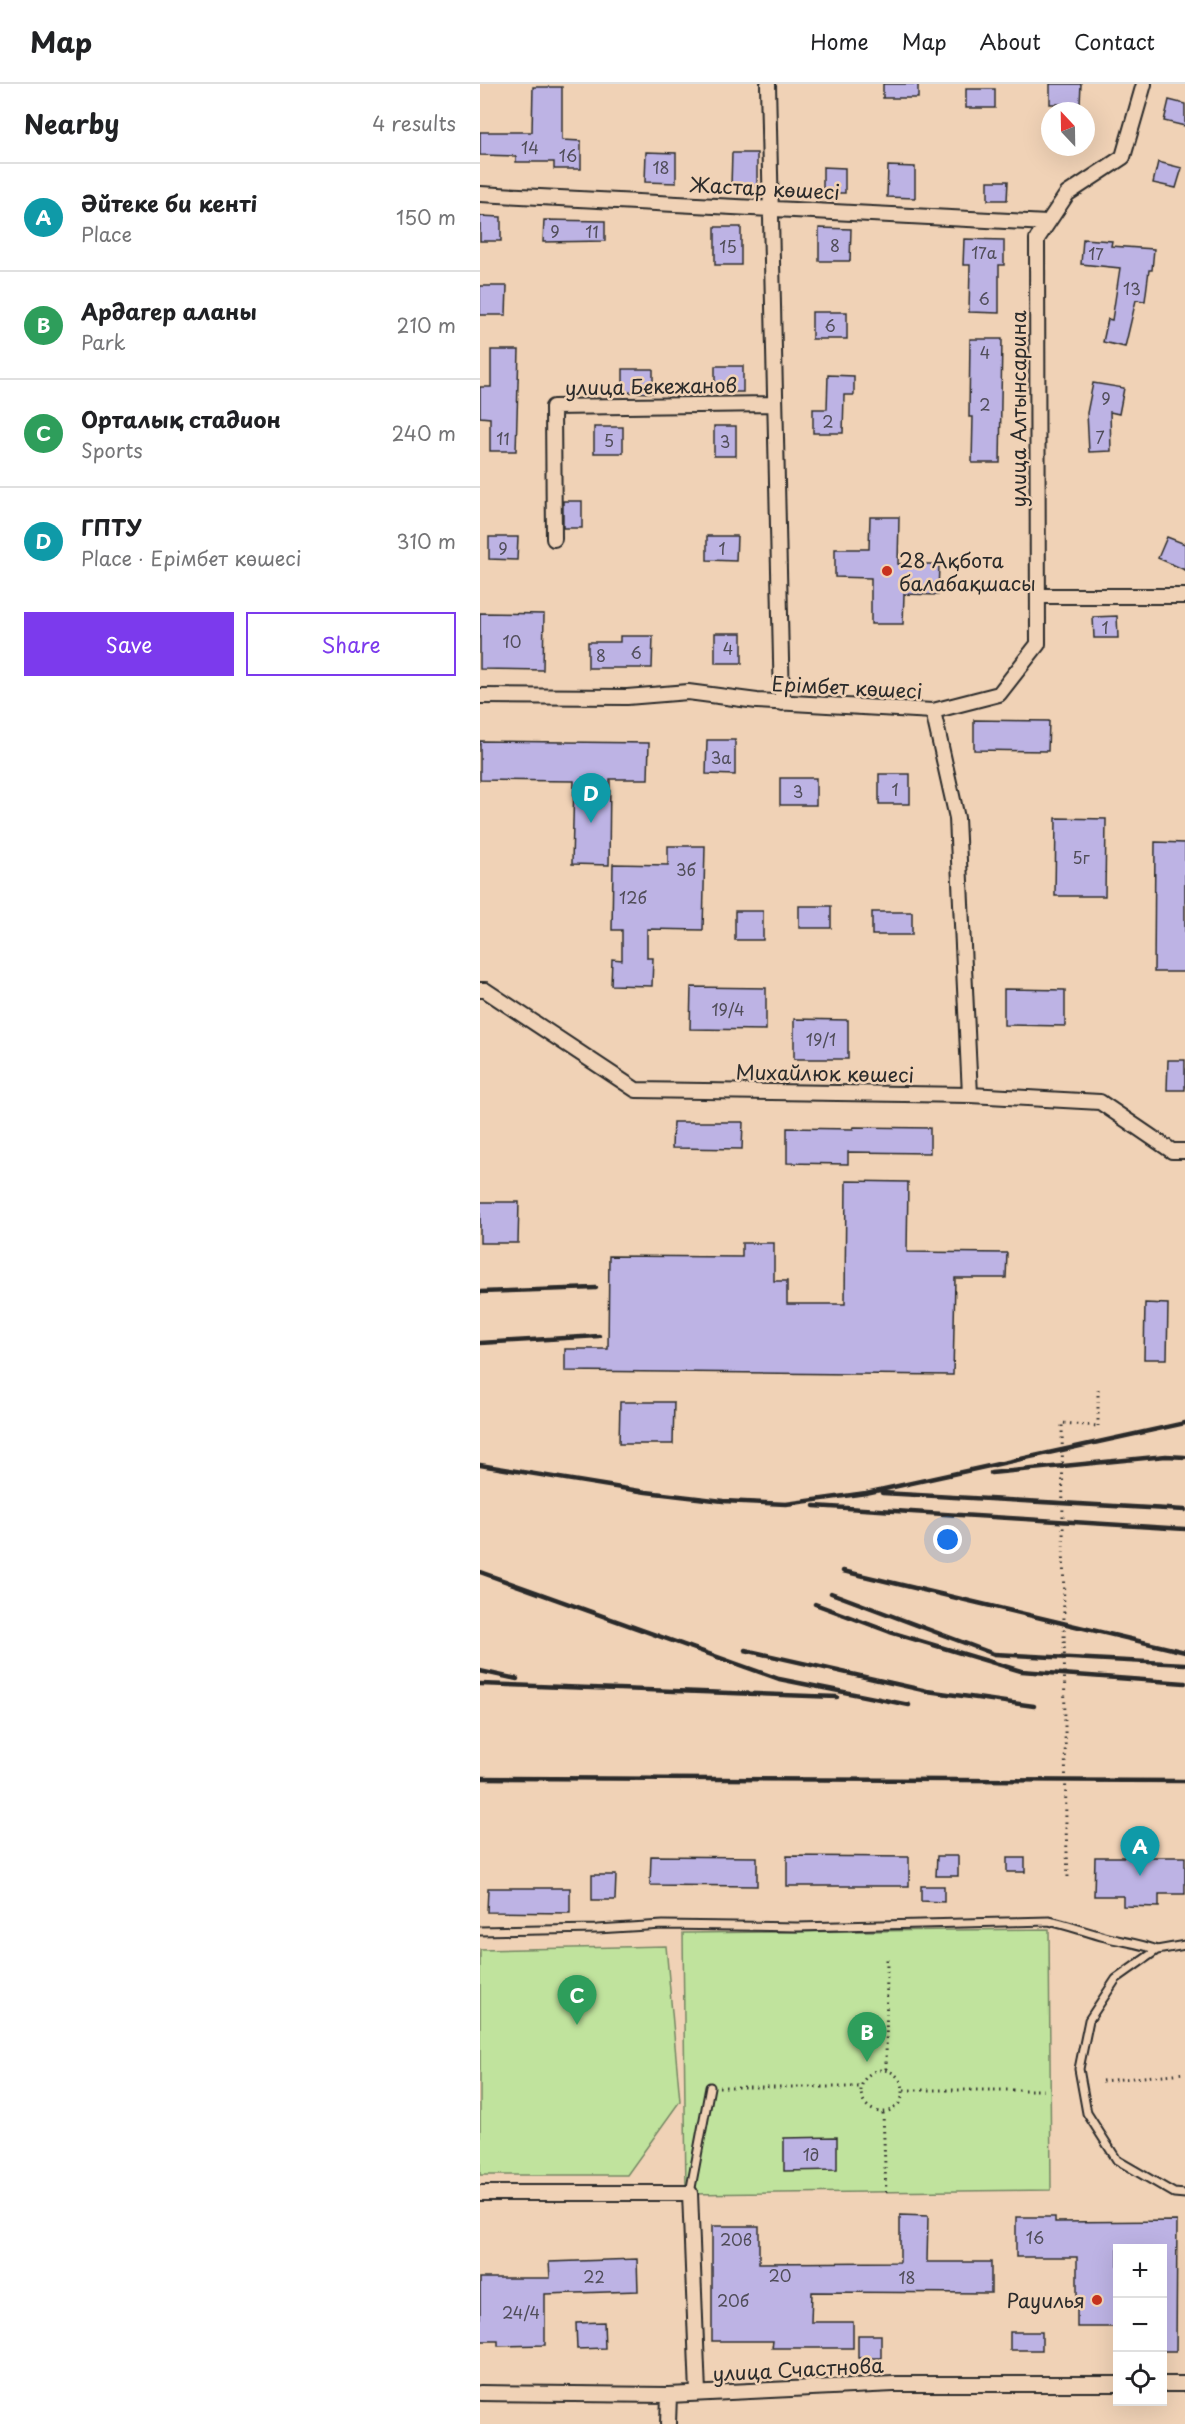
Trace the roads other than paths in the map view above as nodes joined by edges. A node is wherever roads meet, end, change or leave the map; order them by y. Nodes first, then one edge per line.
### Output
1 (768, 84) edge
2 (1144, 84) edge
3 (480, 194) edge
4 (770, 207) junction
5 (1047, 223) junction
6 (774, 404) junction
7 (554, 539) dead end
8 (1038, 596) junction
9 (1185, 596) edge
10 (480, 696) edge
11 (782, 703) junction
12 (933, 711) junction
13 (480, 990) edge
14 (970, 1095) junction
15 (1185, 1151) edge
16 (480, 1930) edge
17 (1185, 1945) edge
18 (1157, 1950) junction
19 (710, 2087) road end
20 (480, 2193) edge
21 (690, 2193) junction
22 (1185, 2194) edge
23 (1113, 2384) edge
24 (1167, 2384) edge
25 (1185, 2384) edge
26 (480, 2393) edge
27 (698, 2393) junction
28 (669, 2395) junction
29 (668, 2424) edge

1 - 4 street
2 - 5 street, улица Алтынсарина
3 - 4 street, Жастар көшесі
4 - 5 street, Жастар көшесі
4 - 6 street
5 - 8 street, улица Алтынсарина
6 - 7 street, улица Бекежанов
6 - 11 street
8 - 9 street
8 - 12 street, улица Алтынсарина
10 - 11 street, Ерімбет көшесі
11 - 12 street, Ерімбет көшесі
12 - 14 street, Ерімбет көшесі
13 - 14 street, Михайлюк көшесі
14 - 15 street, Михайлюк көшесі
16 - 18 lane
17 - 18 lane
18 - 22 lane
19 - 21 lane
20 - 21 street
21 - 27 street
23 - 27 street, улица Счастнова
24 - 25 street
26 - 28 street, улица Счастнова
27 - 28 street, улица Счастнова
28 - 29 street

